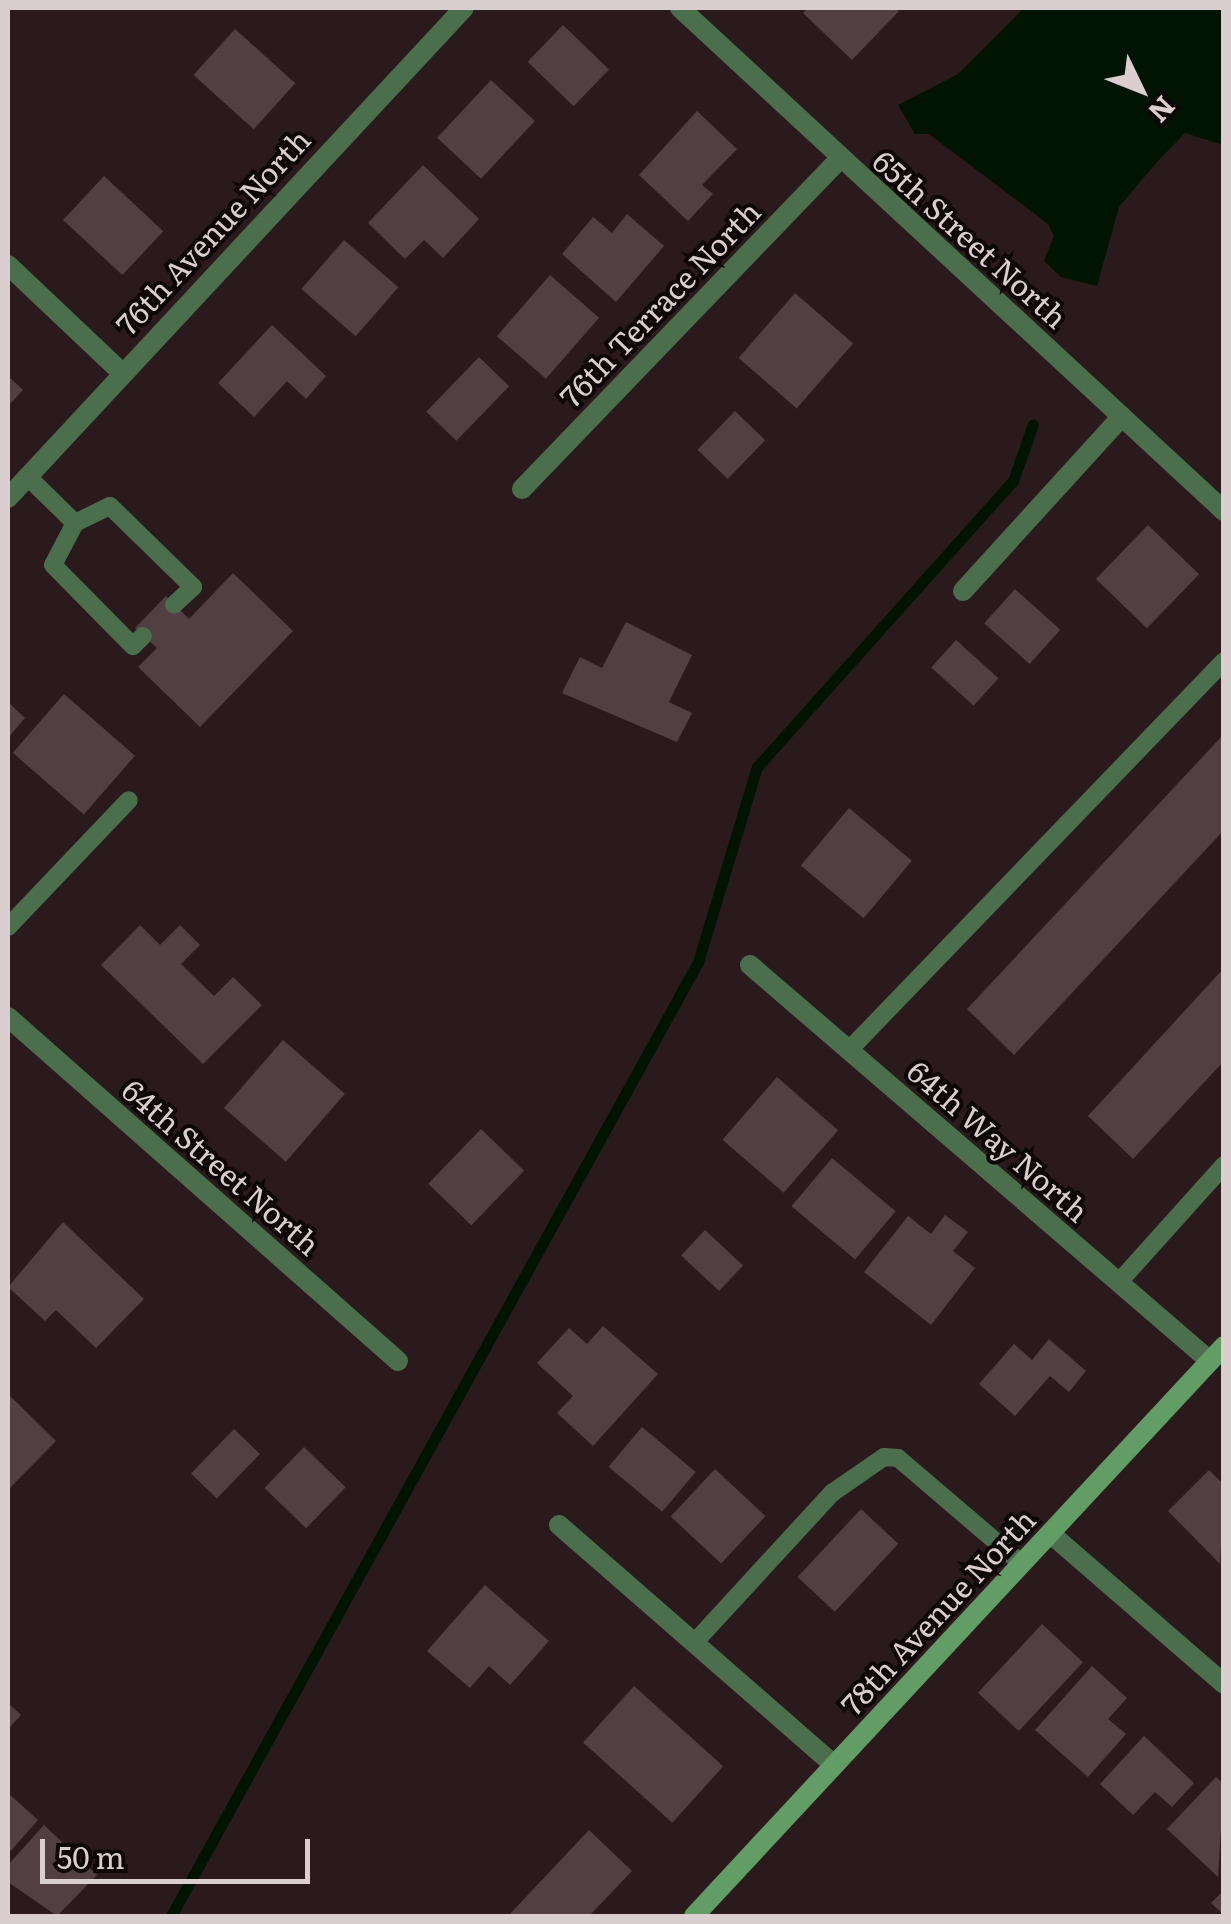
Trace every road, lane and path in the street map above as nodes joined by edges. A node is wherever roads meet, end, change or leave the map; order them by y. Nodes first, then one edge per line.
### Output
1 (464, 8) edge
2 (680, 8) edge
3 (840, 159) junction
4 (8, 266) edge
5 (121, 372) junction
6 (1122, 416) junction
7 (28, 476) junction
8 (522, 489) dead end
9 (8, 498) edge
10 (1224, 511) edge
11 (75, 523) junction
12 (963, 591) dead end
13 (174, 605) dead end
14 (143, 636) dead end
15 (1224, 661) edge
16 (129, 800) dead end
17 (8, 926) edge
18 (750, 965) dead end
19 (8, 1017) edge
20 (849, 1050) junction
21 (1224, 1166) edge
22 (1119, 1282) junction
23 (1217, 1354) edge
24 (398, 1361) dead end
25 (559, 1525) dead end
26 (1051, 1534) junction
27 (1022, 1564) junction
28 (694, 1643) junction
29 (1224, 1684) edge
30 (834, 1765) junction
31 (694, 1916) edge

1 - 5 street, 76th Avenue North
2 - 3 street, 65th Street North
3 - 6 street, 65th Street North
3 - 8 street, 76th Terrace North
4 - 5 street
5 - 7 street, 76th Avenue North
6 - 10 street, 65th Street North
6 - 12 street
7 - 9 street, 76th Avenue North
7 - 11 lane
11 - 13 lane
11 - 14 lane
15 - 20 lane
16 - 17 lane
18 - 20 street, 64th Way North
19 - 24 street, 64th Street North
20 - 22 street, 64th Way North
21 - 22 lane
22 - 23 street, 64th Way North
23 - 26 street, 78th Avenue North
25 - 28 street
26 - 27 street, 78th Avenue North
26 - 29 street
27 - 28 lane
27 - 30 street, 78th Avenue North
28 - 30 street
30 - 31 street, 78th Avenue North

